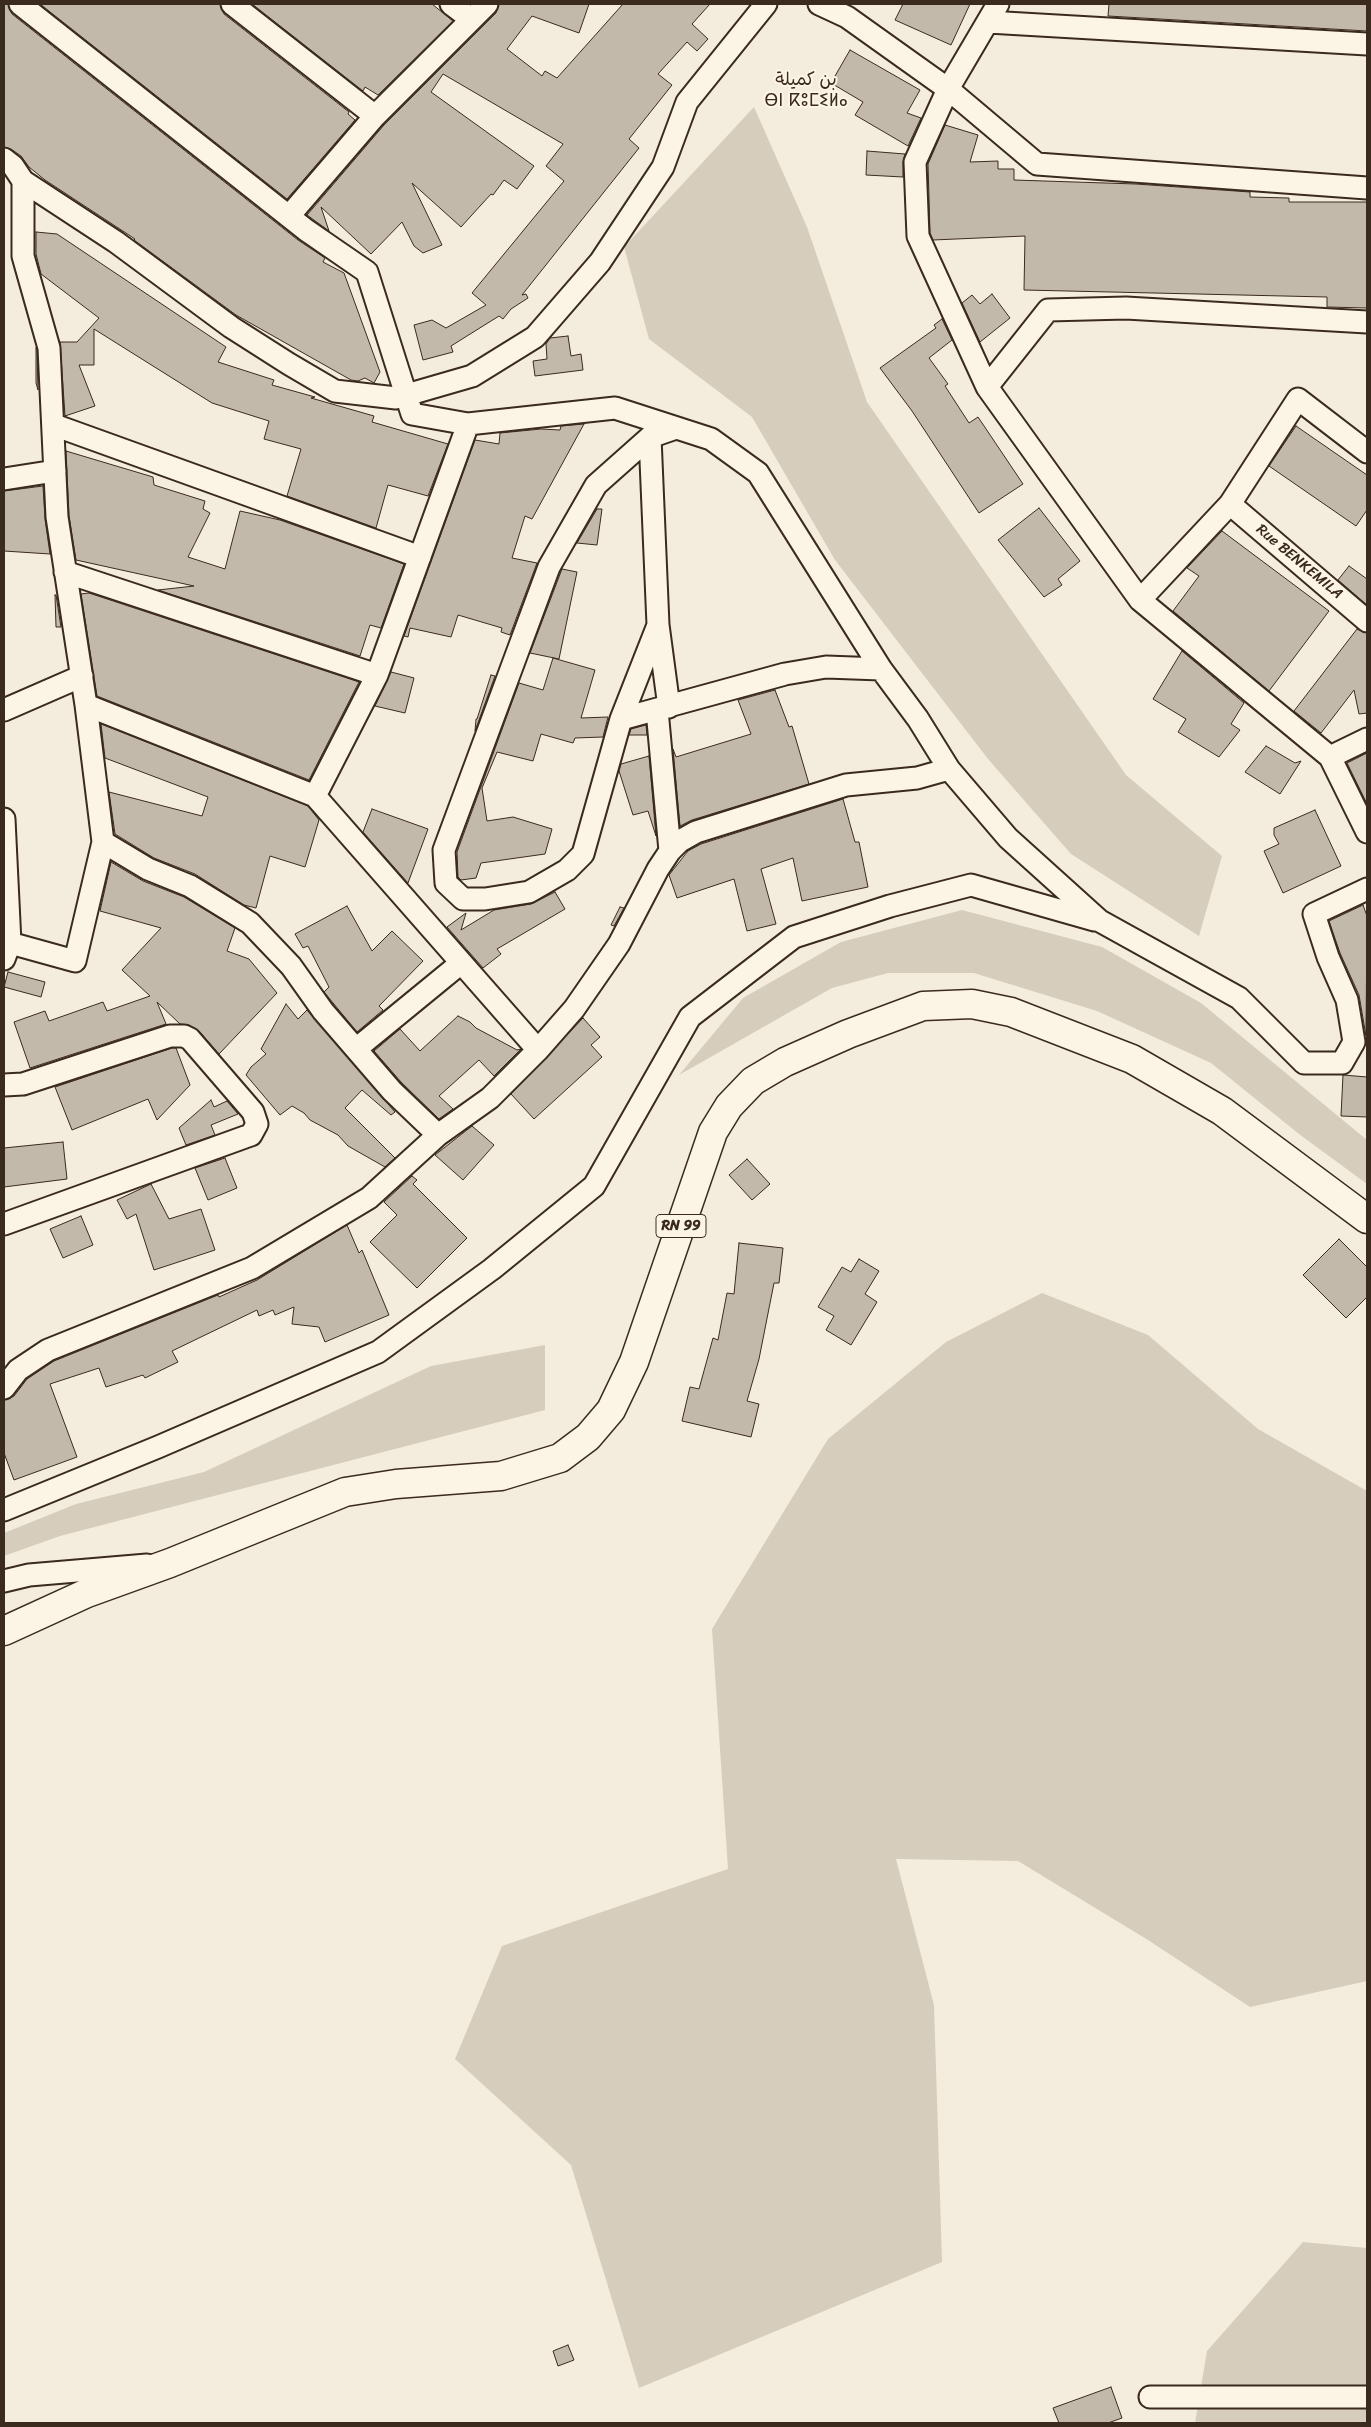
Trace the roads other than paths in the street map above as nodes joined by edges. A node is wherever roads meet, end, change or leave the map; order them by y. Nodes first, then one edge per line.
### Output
1 (20, 4) edge
2 (232, 4) edge
3 (451, 4) edge
4 (487, 4) edge
5 (766, 4) edge
6 (819, 4) edge
7 (850, 10) edge
8 (993, 13) edge
9 (471, 19) junction
10 (1367, 44) edge
11 (948, 89) junction
12 (376, 116) junction
13 (4, 159) edge
14 (23, 180) junction
15 (1367, 188) edge
16 (289, 216) junction
17 (1367, 322) edge
18 (987, 387) junction
19 (407, 395) junction
20 (468, 424) junction
21 (54, 425) junction
22 (676, 428) junction
23 (650, 437) junction
24 (1367, 452) edge
25 (56, 471) junction
26 (4, 479) edge
27 (1230, 504) junction
28 (420, 557) junction
29 (65, 572) junction
30 (1140, 600) junction
31 (1367, 621) edge
32 (658, 625) junction
33 (881, 670) junction
34 (377, 675) junction
35 (82, 676) junction
36 (86, 705) junction
37 (663, 708) junction
38 (4, 710) edge
39 (621, 720) junction
40 (1367, 739) edge
41 (1330, 757) junction
42 (949, 769) junction
43 (315, 796) junction
44 (4, 819) edge
45 (1367, 832) edge
46 (103, 842) junction
47 (670, 851) junction
48 (5, 866) edge
49 (1367, 889) edge
50 (6, 921) edge
51 (1100, 921) junction
52 (7, 951) edge
53 (461, 963) junction
54 (1361, 1047) edge
55 (356, 1049) junction
56 (538, 1050) junction
57 (4, 1085) edge
58 (438, 1135) junction
59 (1367, 1219) edge
60 (4, 1224) edge
61 (11, 1365) edge
62 (4, 1388) edge
63 (4, 1510) edge
64 (170, 1563) junction
65 (4, 1580) edge
66 (4, 1631) edge
67 (1150, 2397) dead end
68 (1367, 2397) edge

1 - 16 street
2 - 12 street
3 - 9 street
4 - 9 street
5 - 19 street
6 - 7 street
7 - 11 street
8 - 10 street
8 - 11 street
9 - 12 street
11 - 15 street
11 - 18 street
12 - 16 street
13 - 14 street
14 - 19 street
14 - 21 street
16 - 19 street
17 - 18 street
18 - 30 street
19 - 20 street
20 - 22 street
20 - 28 street
21 - 25 street
21 - 28 street
22 - 23 street
22 - 33 street
23 - 32 street
23 - 39 street
24 - 27 street
25 - 26 street
25 - 29 street
27 - 30 street
27 - 31 street, Rue BENKEMILA
28 - 34 street
29 - 34 street
29 - 35 street
30 - 41 street
32 - 37 street
32 - 39 street
33 - 37 street
33 - 42 street
34 - 43 street
35 - 36 street
35 - 38 street
36 - 43 street
36 - 46 street
37 - 39 street
37 - 47 street
40 - 41 street
41 - 45 street
42 - 47 street
42 - 51 street
43 - 53 street
44 - 48 street
46 - 52 street
46 - 55 street
47 - 56 street
48 - 50 street
49 - 54 street
50 - 52 street
51 - 54 street
51 - 63 street
53 - 55 street
53 - 56 street
55 - 58 street
56 - 58 street
57 - 60 street
58 - 61 street
59 - 64 main road, RN 99
61 - 62 street
64 - 65 street
64 - 66 main road, RN 99
67 - 68 street

